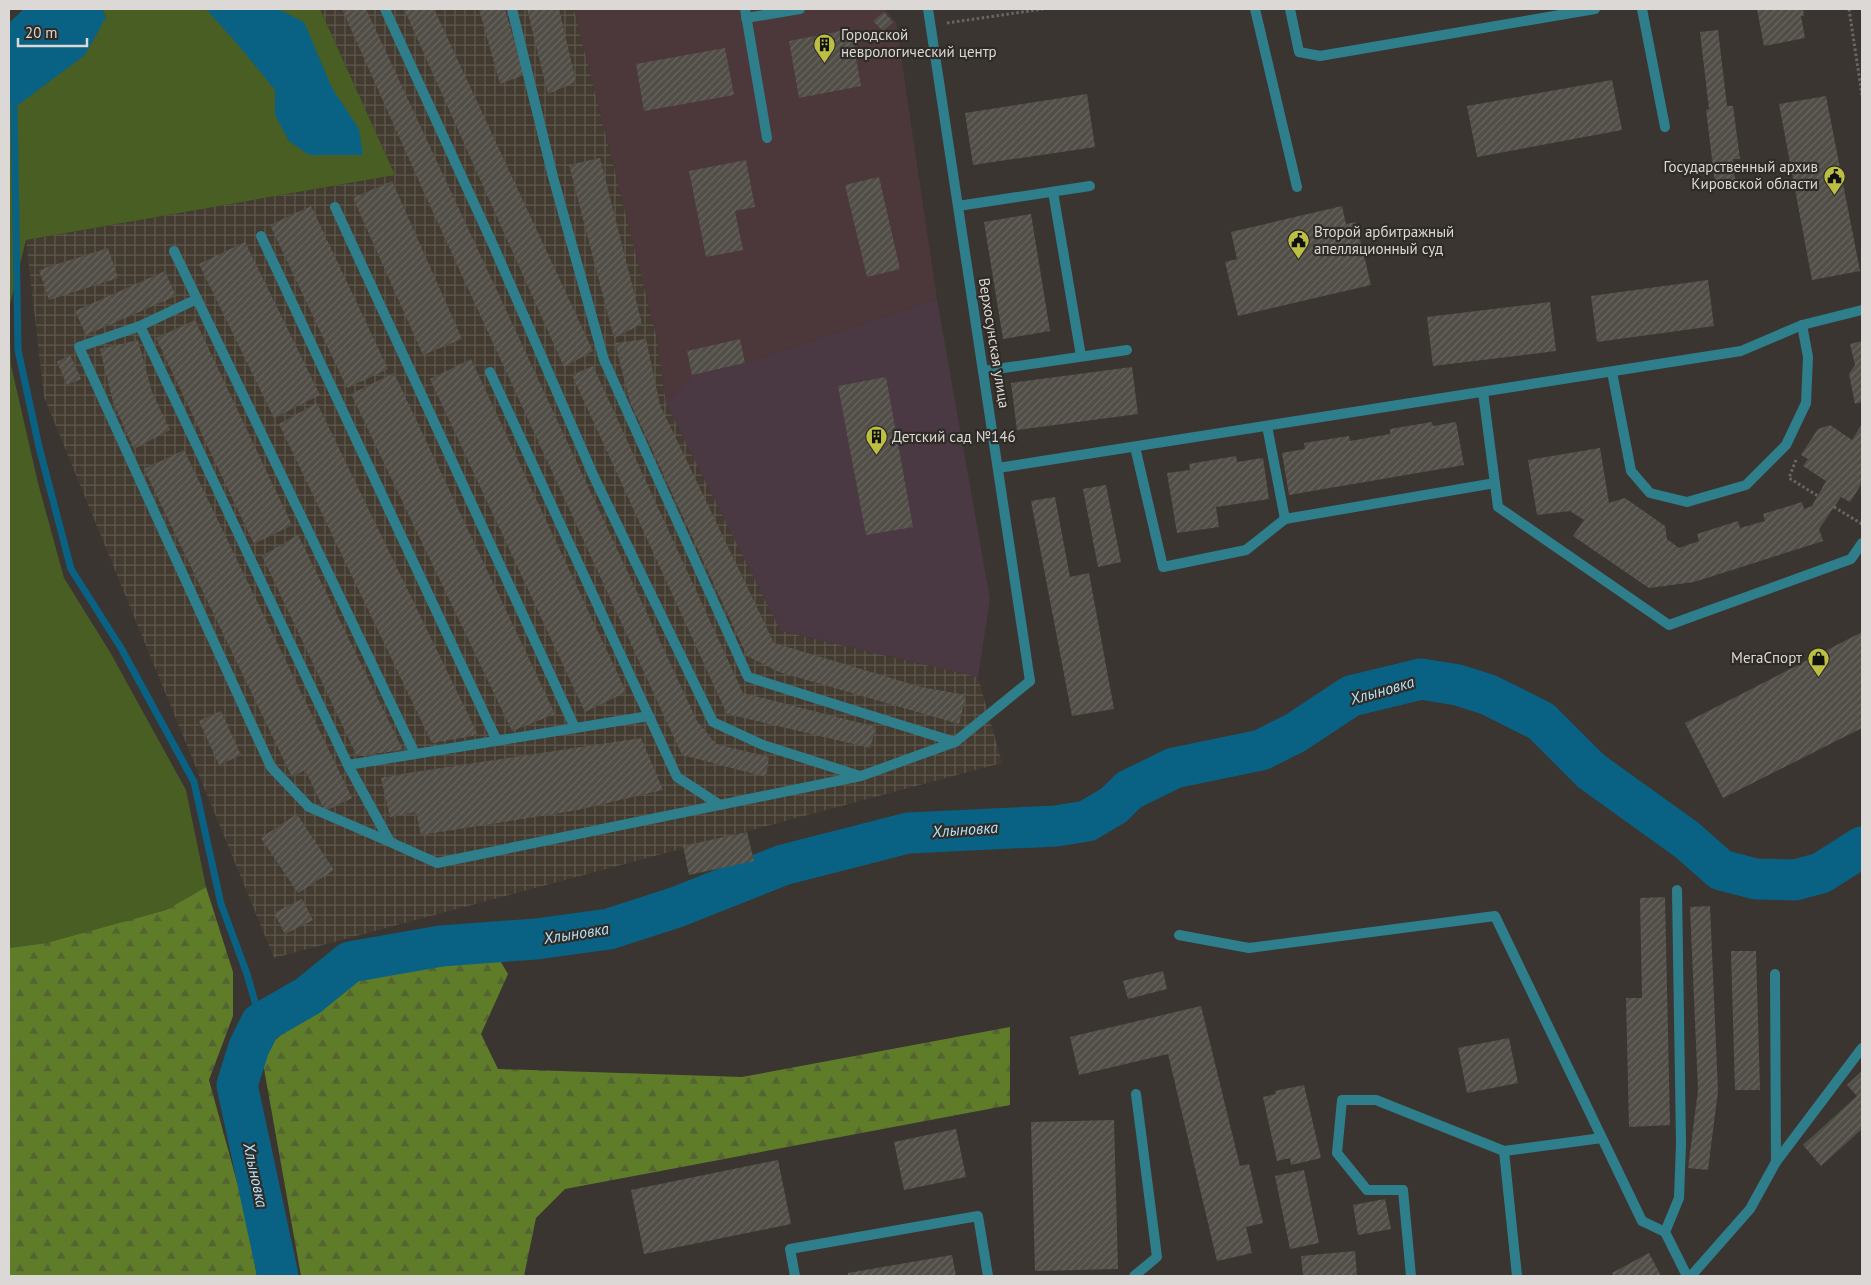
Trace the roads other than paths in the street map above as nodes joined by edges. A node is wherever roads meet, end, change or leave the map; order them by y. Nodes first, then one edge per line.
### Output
1 (385, 9) edge
2 (512, 9) edge
3 (800, 9) edge
4 (928, 9) edge
5 (1255, 9) edge
6 (1290, 9) edge
7 (1596, 9) edge
8 (1642, 9) edge
9 (745, 13) edge
10 (1665, 127) dead end
11 (767, 138) dead end
12 (1090, 186) dead end
13 (1298, 187) dead end
14 (1053, 192) junction
15 (958, 206) junction
16 (335, 207) dead end
17 (261, 236) dead end
18 (174, 251) dead end
19 (197, 299) junction
20 (1862, 310) edge
21 (1802, 325) junction
22 (140, 326) junction
23 (1126, 350) dead end
24 (1081, 356) junction
25 (983, 371) junction
26 (490, 372) dead end
27 (1612, 372) junction
28 (1483, 392) junction
29 (1268, 426) junction
30 (1135, 447) junction
31 (998, 468) junction
32 (1495, 483) junction
33 (1285, 519) junction
34 (1862, 543) edge
35 (649, 716) junction
36 (575, 728) junction
37 (497, 741) junction
38 (955, 742) junction
39 (416, 754) junction
40 (348, 765) junction
41 (861, 776) junction
42 (720, 805) junction
43 (390, 842) junction
44 (1677, 890) dead end
45 (1179, 935) dead end
46 (1775, 974) dead end
47 (1862, 1048) edge
48 (1136, 1094) dead end
49 (1602, 1138) junction
50 (1504, 1151) junction
51 (1776, 1162) junction
52 (1665, 1232) junction
53 (795, 1276) edge
54 (988, 1276) edge
55 (1134, 1276) edge
56 (1411, 1276) edge
57 (1517, 1276) edge
58 (1689, 1276) edge

1 - 41 street
2 - 38 street
3 - 9 street
4 - 15 street, Верхосунская улица
5 - 13 street
6 - 7 street
8 - 10 street
9 - 11 street
12 - 14 street
14 - 15 street
14 - 24 street
15 - 25 street, Верхосунская улица
16 - 36 street
17 - 37 street
18 - 19 street
19 - 22 street
19 - 39 street
20 - 21 street
21 - 27 street
21 - 27 street
22 - 40 street
22 - 43 street
23 - 24 street
24 - 25 street
25 - 31 street, Верхосунская улица
26 - 35 street
27 - 28 street
28 - 29 street
28 - 32 street
29 - 30 street
29 - 33 street
30 - 31 street
30 - 33 street
31 - 38 street, Верхосунская улица
32 - 33 street
32 - 34 street
35 - 36 street
35 - 42 street
36 - 37 street
37 - 39 street
38 - 41 street
39 - 40 street
40 - 43 street
41 - 42 street
42 - 43 street
44 - 52 street
45 - 49 street
46 - 51 street
47 - 51 street
48 - 55 street
49 - 50 street
49 - 52 street
50 - 56 street
50 - 57 street
51 - 58 street
52 - 58 street
53 - 54 street

